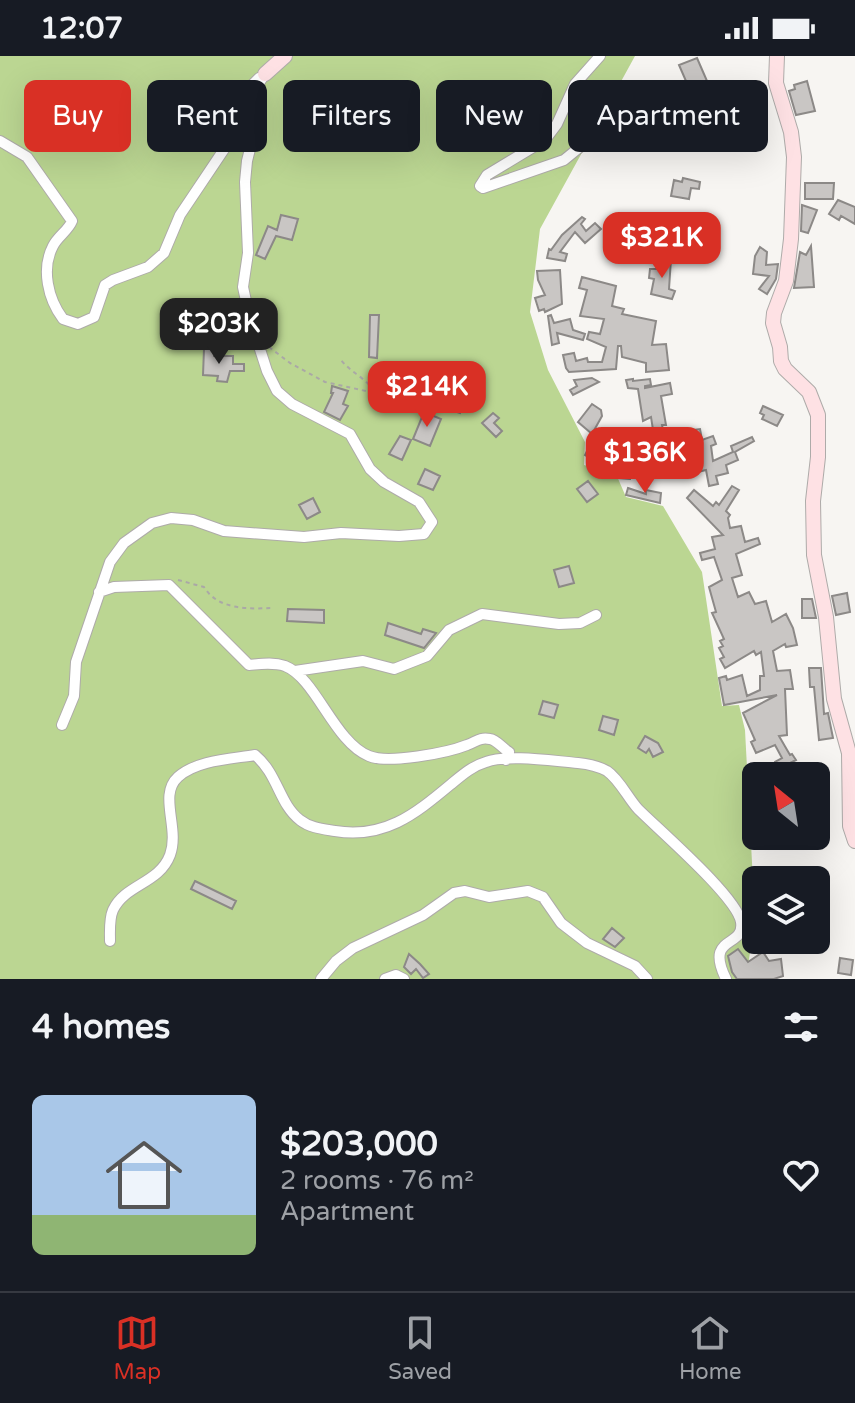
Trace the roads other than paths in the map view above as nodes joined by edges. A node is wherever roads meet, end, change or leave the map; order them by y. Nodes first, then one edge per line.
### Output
1 (285, 56) edge
2 (600, 56) edge
3 (777, 56) edge
4 (265, 74) junction
5 (579, 80) edge
6 (568, 100) edge
7 (0, 141) edge
8 (574, 152) edge
9 (99, 592) junction
10 (596, 615) dead end
11 (295, 671) junction
12 (62, 725) dead end
13 (506, 760) junction
14 (855, 841) edge
15 (110, 941) dead end
16 (321, 979) edge
17 (385, 979) edge
18 (404, 979) edge
19 (647, 979) edge
20 (726, 979) edge

1 - 4 street
2 - 5 street
3 - 14 street
4 - 7 street
4 - 9 street
6 - 8 street
9 - 11 street
9 - 12 street
10 - 11 street
11 - 13 street
13 - 15 street
13 - 20 street
16 - 19 street
17 - 18 street

